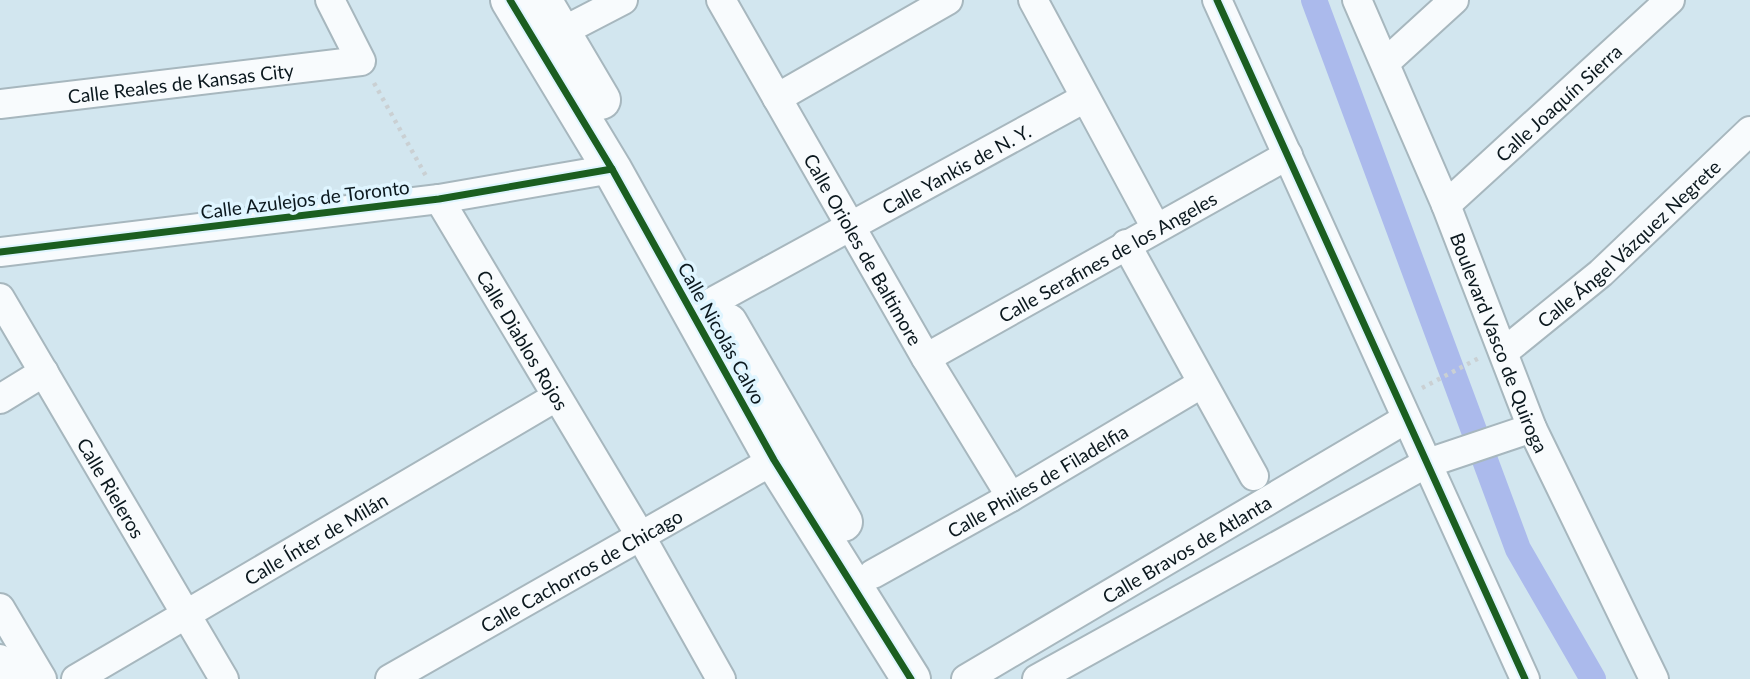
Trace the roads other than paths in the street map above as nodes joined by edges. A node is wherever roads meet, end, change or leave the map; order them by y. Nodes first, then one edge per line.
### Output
1 (330, 0) edge
2 (510, 0) edge
3 (542, 0) edge
4 (623, 0) edge
5 (721, 0) edge
6 (948, 0) edge
7 (1033, 0) edge
8 (1217, 0) edge
9 (1357, 0) edge
10 (1454, 0) edge
11 (1670, 0) edge
12 (549, 38) junction
13 (1386, 62) junction
14 (777, 98) junction
15 (1085, 98) junction
16 (0, 104) edge
17 (1750, 131) edge
18 (1288, 155) junction
19 (612, 169) junction
20 (439, 199) junction
21 (1446, 205) junction
22 (851, 225) junction
23 (1156, 228) junction
24 (1126, 244) junction
25 (0, 253) edge
26 (0, 298) edge
27 (704, 306) junction
28 (1505, 351) junction
29 (926, 358) junction
30 (44, 372) junction
31 (1201, 384) junction
32 (556, 397) junction
33 (0, 398) edge
34 (1406, 419) junction
35 (1532, 428) junction
36 (774, 460) junction
37 (1425, 464) junction
38 (1254, 476) dead end
39 (1011, 497) junction
40 (640, 535) junction
41 (873, 574) junction
42 (0, 608) edge
43 (184, 614) junction
44 (0, 659) edge
45 (710, 675) edge
46 (12, 679) edge
47 (42, 679) edge
48 (76, 679) edge
49 (224, 679) edge
50 (390, 679) edge
51 (911, 679) edge
52 (940, 679) edge
53 (966, 679) edge
54 (1037, 679) edge
55 (1525, 679) edge
56 (1654, 679) edge

1 - 16 street, Calle Reales de Kansas City
2 - 12 street, Calle Nicolás Calvo
3 - 12 street, Calle Nicolás Calvo
4 - 12 street
5 - 14 street, Calle Orioles de Baltimore
6 - 14 street
7 - 15 street
8 - 18 street
9 - 13 street, Boulevard Vasco de Quiroga
10 - 13 street
11 - 21 street, Calle Joaquín Sierra
12 - 19 street, Calle Nicolás Calvo
12 - 27 street, Calle Nicolás Calvo
13 - 21 street, Boulevard Vasco de Quiroga
14 - 22 street, Calle Orioles de Baltimore
15 - 22 street, Calle Yankis de N. Y.
15 - 23 street
17 - 28 street, Calle Ángel Vázquez Negrete
18 - 23 street, Calle Serafines de los Angeles
18 - 34 street
19 - 20 street, Calle Azulejos de Toronto
19 - 27 street, Calle Nicolás Calvo
20 - 25 street, Calle Azulejos de Toronto
20 - 32 street, Calle Diablos Rojos
21 - 28 street, Boulevard Vasco de Quiroga
22 - 27 street, Calle Yankis de N. Y.
22 - 29 street, Calle Orioles de Baltimore
23 - 24 street, Calle Serafines de los Angeles
24 - 29 street, Calle Serafines de los Angeles
24 - 31 street
26 - 30 street, Calle Rieleros
27 - 36 street, Calle Nicolás Calvo
27 - 41 street, Calle Nicolás Calvo
28 - 35 street, Boulevard Vasco de Quiroga
29 - 39 street, Calle Orioles de Baltimore
30 - 33 street
30 - 43 street, Calle Rieleros
31 - 38 street
31 - 39 street, Calle Philies de Filadelfia
32 - 40 street, Calle Diablos Rojos
32 - 43 street, Calle Ínter de Milán
34 - 37 street
34 - 53 street, Calle Bravos de Atlanta
35 - 37 street, Calle Bravos de Atlanta
35 - 56 street, Boulevard Vasco de Quiroga
36 - 40 street, Calle Cachorros de Chicago
36 - 51 street, Calle Nicolás Calvo
37 - 54 street, Calle Bravos de Atlanta
37 - 55 street
39 - 41 street, Calle Philies de Filadelfia
40 - 45 street, Calle Diablos Rojos
40 - 50 street, Calle Cachorros de Chicago
41 - 52 street, Calle Nicolás Calvo
42 - 47 street
43 - 48 street, Calle Ínter de Milán
43 - 49 street, Calle Rieleros
44 - 46 street

